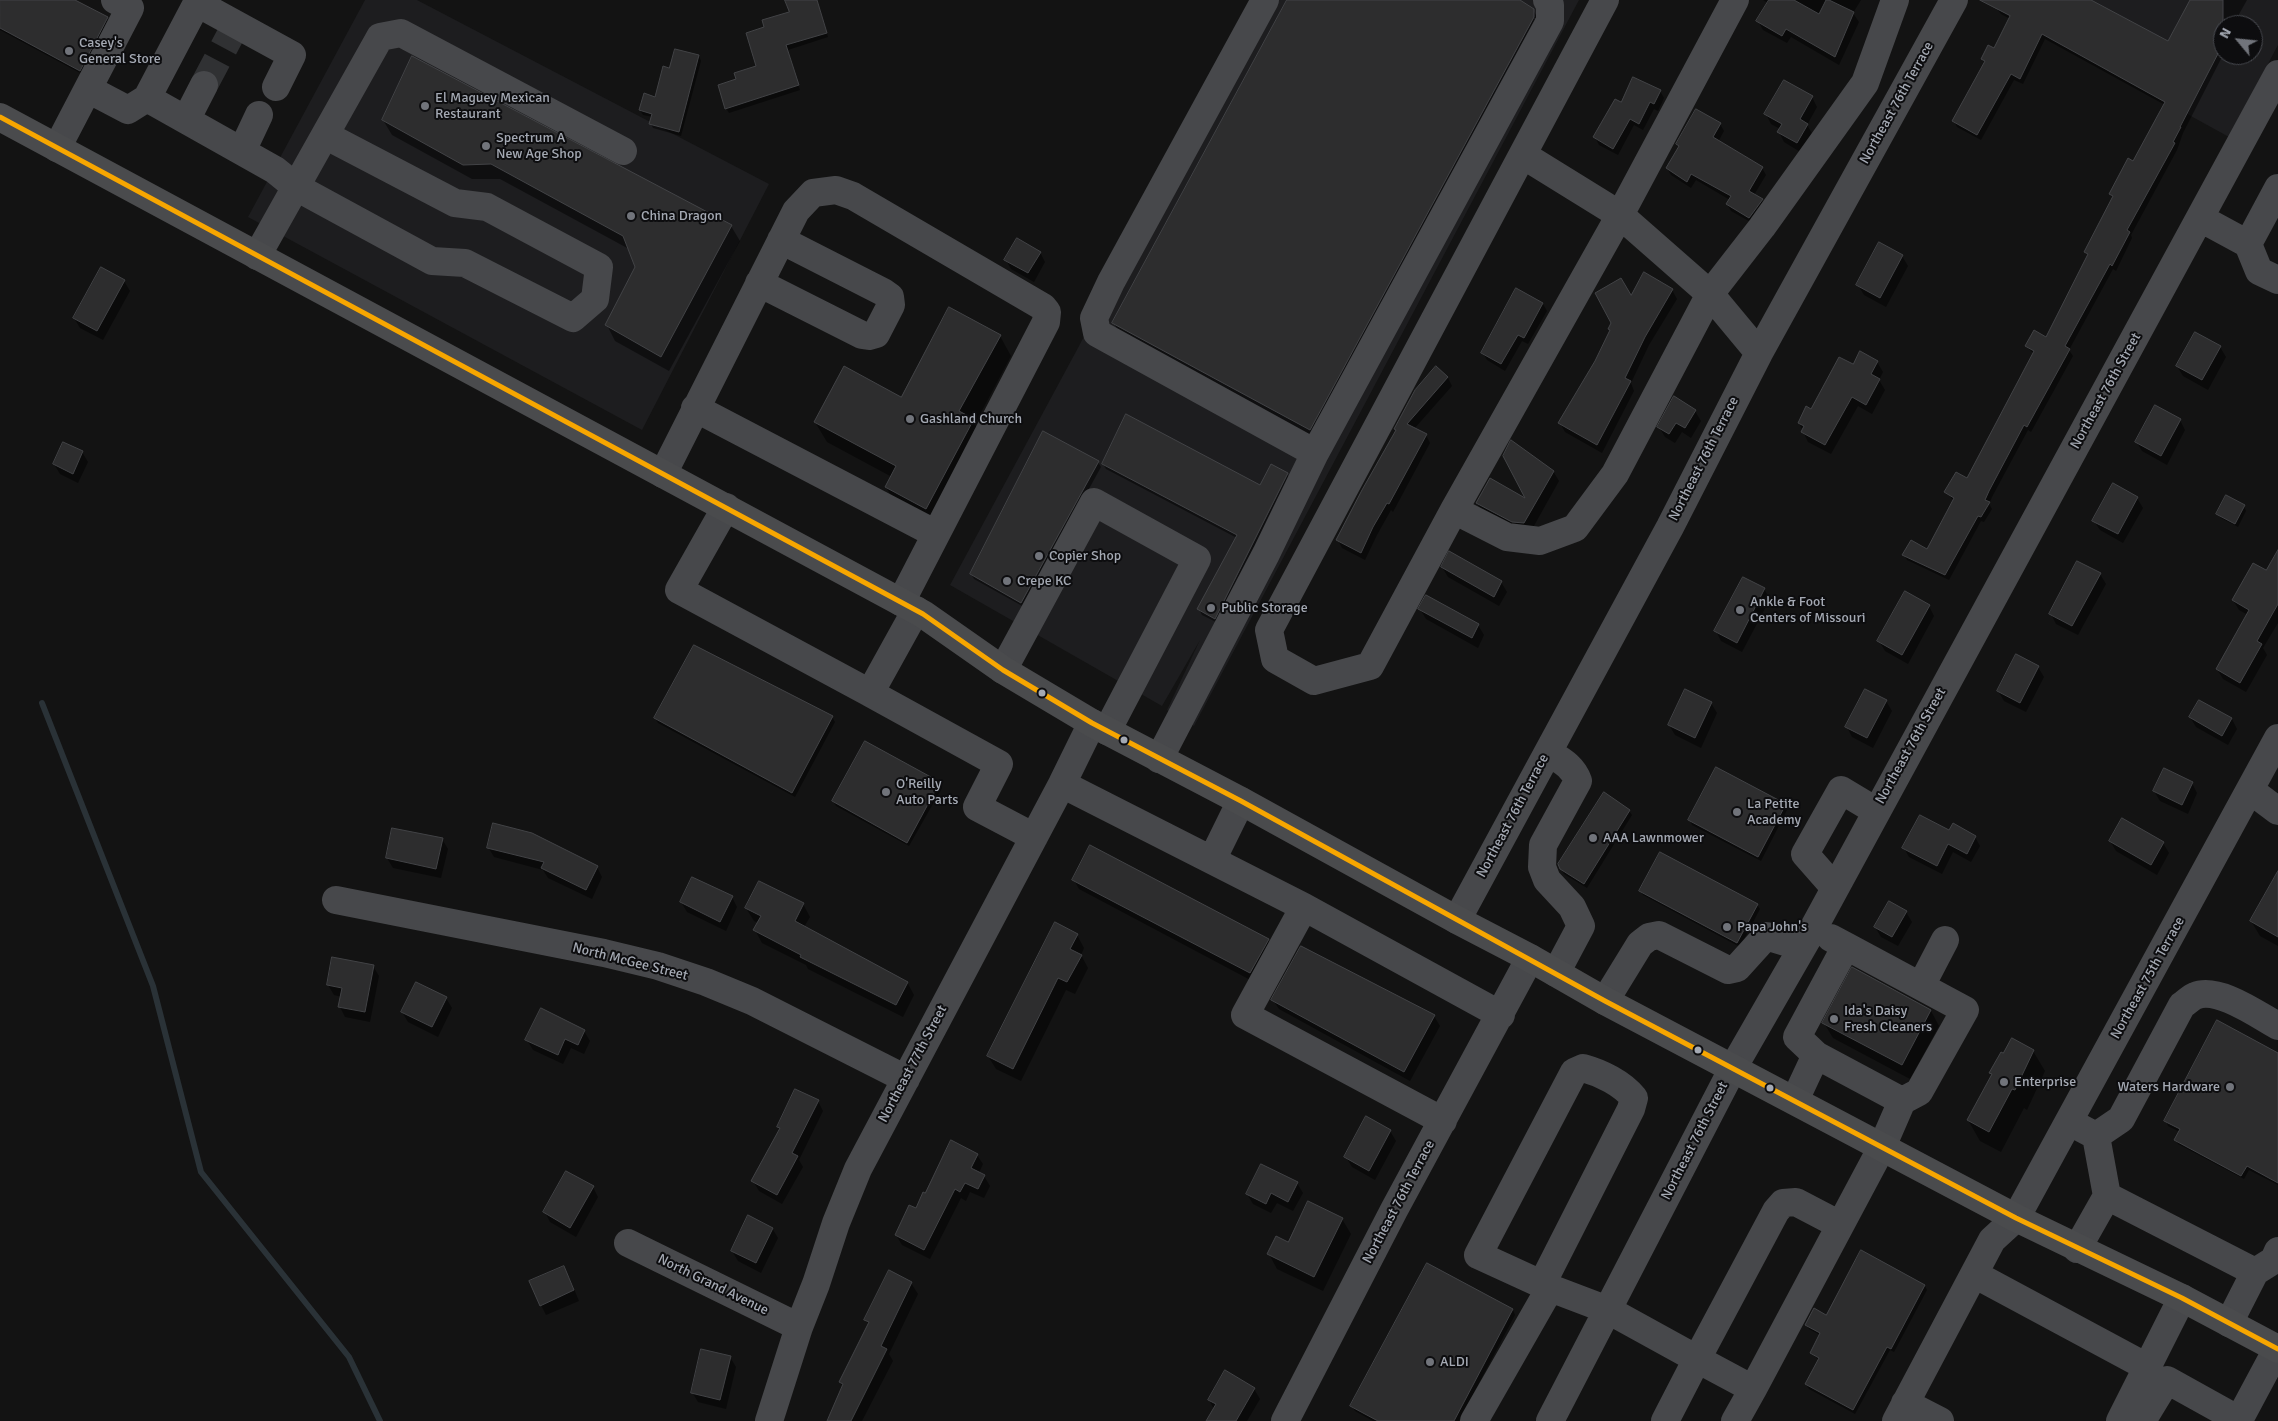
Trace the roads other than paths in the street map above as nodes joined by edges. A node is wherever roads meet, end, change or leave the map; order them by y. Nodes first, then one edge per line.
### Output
1 (115, 0) edge
2 (1265, 0) edge
3 (1546, 0) edge
4 (1604, 0) edge
5 (1734, 0) edge
6 (1894, 0) edge
7 (1954, 0) edge
8 (2278, 74) edge
9 (204, 85) tunnel mouth
10 (276, 86) dead end
11 (88, 89) junction
12 (147, 98) junction
13 (259, 115) dead end
14 (0, 118) edge
15 (186, 120) junction
16 (325, 135) junction
17 (57, 148) junction
18 (623, 150) dead end
19 (242, 151) junction
20 (1523, 155) junction
21 (296, 187) junction
22 (2278, 188) edge
23 (1620, 216) junction
24 (2200, 218) junction
25 (781, 240) junction
26 (2248, 244) junction
27 (257, 256) junction
28 (2278, 280) edge
29 (759, 283) junction
30 (1710, 294) junction
31 (1760, 353) junction
32 (695, 408) junction
33 (1315, 453) junction
34 (663, 474) junction
35 (726, 508) junction
36 (1454, 510) junction
37 (936, 534) junction
38 (909, 606) junction
39 (1003, 670) junction
40 (870, 693) junction
41 (1100, 727) junction
42 (2278, 738) edge
43 (1548, 752) junction
44 (1159, 759) junction
45 (1062, 784) junction
46 (2250, 790) junction
47 (1241, 801) junction
48 (1876, 811) junction
49 (2278, 811) edge
50 (1034, 837) junction
51 (1212, 860) junction
52 (1834, 887) junction
53 (336, 900) dead end
54 (1304, 907) junction
55 (1457, 920) junction
56 (1807, 938) junction
57 (1945, 940) dead end
58 (1846, 946) junction
59 (1530, 958) junction
60 (1556, 973) junction
61 (1921, 986) junction
62 (1605, 1001) junction
63 (1501, 1015) junction
64 (2278, 1026) edge
65 (1816, 1056) junction
66 (1733, 1068) junction
67 (906, 1079) junction
68 (1795, 1100) junction
69 (1902, 1101) junction
70 (1443, 1121) junction
71 (2069, 1122) junction
72 (2096, 1136) junction
73 (1882, 1147) junction
74 (2107, 1196) junction
75 (2016, 1218) junction
76 (1840, 1225) junction
77 (628, 1242) dead end
78 (2077, 1249) junction
79 (2278, 1251) edge
80 (2255, 1272) junction
81 (1974, 1274) junction
82 (1546, 1286) junction
83 (2182, 1298) junction
84 (1608, 1310) junction
85 (2229, 1323) junction
86 (798, 1327) junction
87 (2277, 1349) edge
88 (1697, 1359) junction
89 (2147, 1367) junction
90 (1753, 1389) junction
91 (1900, 1412) edge
92 (2239, 1420) edge
93 (769, 1421) edge
94 (1286, 1421) edge
95 (1474, 1421) edge
96 (1550, 1421) edge
97 (1665, 1421) edge
98 (1735, 1421) edge
99 (1940, 1421) edge
100 (2120, 1421) edge
101 (2142, 1421) edge

1 - 11 street
2 - 33 street
3 - 33 street
4 - 20 street
5 - 23 street
6 - 30 street
7 - 31 street, Northeast 76th Terrace
8 - 24 street, Northeast 76th Street
9 - 15 street
10 - 12 street
11 - 12 street
11 - 17 street
12 - 15 street
13 - 19 street
14 - 17 main road
15 - 19 street
16 - 18 street
16 - 21 street
16 - 21 street
17 - 27 main road
19 - 21 street
20 - 23 street
20 - 36 street
21 - 27 street
22 - 26 street
23 - 30 street
23 - 36 street
24 - 26 street
24 - 48 street, Northeast 76th Street
25 - 29 street
25 - 29 street
25 - 37 street
26 - 28 street
27 - 34 main road
29 - 32 street
30 - 31 street
30 - 36 street
31 - 43 street, Northeast 76th Terrace
32 - 34 street
32 - 37 street
33 - 44 street
34 - 35 main road
35 - 38 main road
35 - 40 street
37 - 38 street
38 - 39 main road
38 - 40 street
39 - 41 main road
39 - 41 street, Northeast 77th Street
40 - 50 street
41 - 44 main road
41 - 45 street, Northeast 77th Street
42 - 46 street, Northeast 75th Terrace
43 - 55 street, Northeast 76th Terrace
43 - 60 street
44 - 47 main road
45 - 50 street, Northeast 77th Street
45 - 51 street
46 - 49 street
46 - 71 street, Northeast 75th Terrace
47 - 51 street
47 - 55 main road
48 - 52 street, Northeast 76th Street
48 - 52 street
50 - 67 street, Northeast 77th Street
51 - 54 street
52 - 56 street, Northeast 76th Street
53 - 67 street, North McGee Street
54 - 63 street
54 - 70 street
55 - 59 main road
56 - 58 street
56 - 62 street
56 - 66 street, Northeast 76th Street
57 - 61 street
58 - 61 street
58 - 65 street
59 - 60 main road
59 - 63 street, Northeast 76th Terrace
60 - 62 main road
61 - 69 street
62 - 66 main road
63 - 70 street, Northeast 76th Terrace
64 - 72 street
65 - 68 street
65 - 69 street
66 - 68 main road
66 - 84 street, Northeast 76th Street
67 - 86 street, Northeast 77th Street
68 - 73 main road
69 - 73 street
70 - 94 street, Northeast 76th Terrace
71 - 72 street
71 - 75 street, Northeast 75th Terrace
72 - 74 street
73 - 75 main road
73 - 76 street
74 - 78 street
74 - 80 street
75 - 78 main road
75 - 81 street, Northeast 75th Terrace
76 - 88 street
76 - 90 street
77 - 86 street, North Grand Avenue
78 - 83 main road
79 - 80 street
80 - 85 street
81 - 89 street
81 - 91 street, Northeast 75th Terrace
82 - 82 street
82 - 84 street
82 - 95 street
83 - 85 main road
83 - 89 street
84 - 88 street
84 - 96 street, Northeast 76th Street
85 - 87 main road
86 - 93 street, Northeast 77th Street
87 - 92 street
88 - 90 street
88 - 97 street
89 - 100 street
90 - 98 street
91 - 99 street
92 - 101 street

